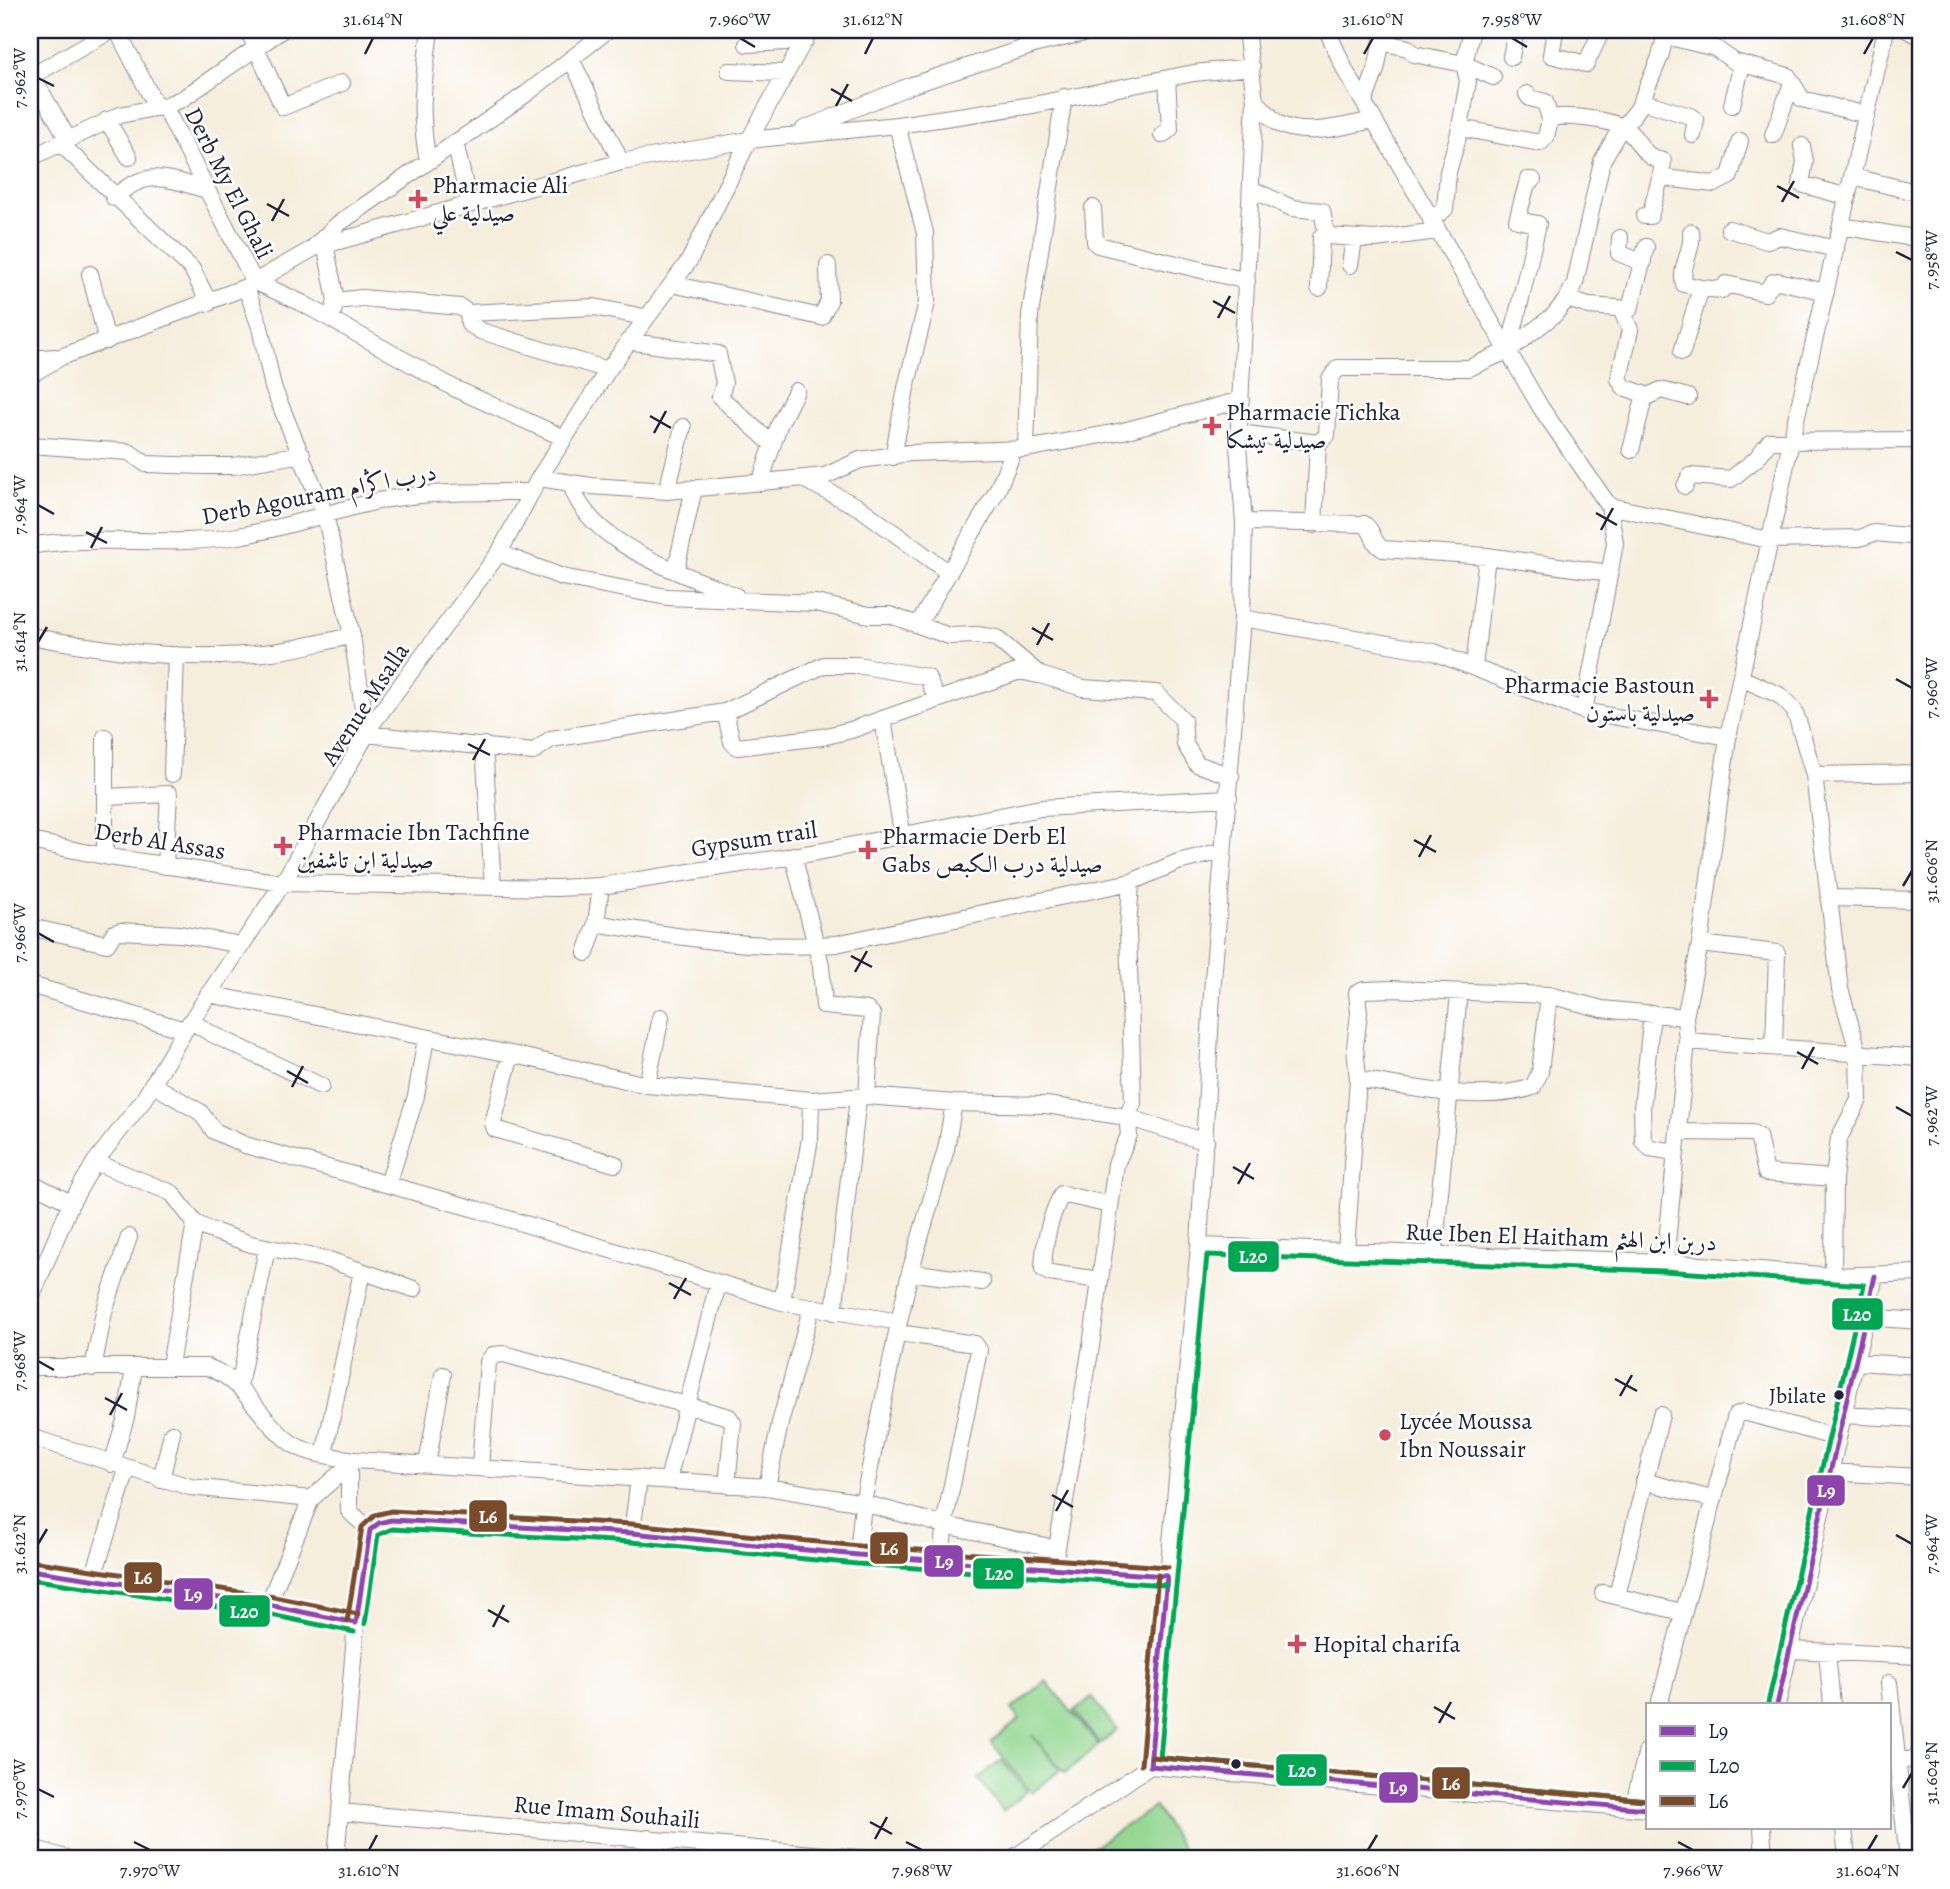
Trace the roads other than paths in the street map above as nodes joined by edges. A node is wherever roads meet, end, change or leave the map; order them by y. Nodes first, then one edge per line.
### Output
1 (115, 30) edge
2 (248, 30) edge
3 (282, 30) edge
4 (430, 30) edge
5 (608, 30) edge
6 (1097, 30) edge
7 (1246, 30) edge
8 (1328, 30) edge
9 (1472, 30) edge
10 (1516, 30) edge
11 (1602, 30) edge
12 (1886, 30) edge
13 (1907, 30) edge
14 (1666, 33) edge
15 (808, 35) edge
16 (1383, 36) edge
17 (1920, 36) edge
18 (1554, 37) dead end
19 (747, 44) dead end
20 (257, 49) junction
21 (1511, 57) dead end
22 (572, 61) junction
23 (1464, 64) junction
24 (1742, 64) junction
25 (1252, 67) junction
26 (729, 71) dead end
27 (786, 73) junction
28 (31, 77) edge
29 (1493, 77) dead end
30 (1167, 79) junction
31 (342, 83) dead end
32 (1792, 83) junction
33 (1527, 94) dead end
34 (1064, 97) junction
35 (1255, 101) junction
36 (1364, 102) junction
37 (1641, 102) junction
38 (1732, 105) dead end
39 (160, 107) junction
40 (1867, 115) junction
41 (1550, 119) junction
42 (107, 120) junction
43 (1374, 120) junction
44 (897, 125) junction
45 (1623, 127) junction
46 (1460, 128) junction
47 (792, 134) junction
48 (1162, 135) dead end
49 (1693, 135) dead end
50 (1773, 135) dead end
51 (748, 140) junction
52 (64, 141) junction
53 (1740, 141) dead end
54 (455, 142) junction
55 (1802, 146) dead end
56 (32, 153) edge
57 (129, 157) dead end
58 (429, 161) junction
59 (621, 162) junction
60 (1661, 175) junction
61 (1853, 177) junction
62 (1534, 180) dead end
63 (207, 190) junction
64 (1251, 190) junction
65 (1920, 193) edge
66 (1848, 197) junction
67 (114, 198) junction
68 (469, 203) junction
69 (1093, 208) dead end
70 (1644, 216) dead end
71 (1435, 225) junction
72 (1841, 226) junction
73 (1729, 229) dead end
74 (1691, 232) dead end
75 (1325, 233) junction
76 (1620, 238) dead end
77 (1920, 239) edge
78 (1354, 240) junction
79 (321, 244) junction
80 (1836, 248) junction
81 (828, 265) dead end
82 (1350, 265) dead end
83 (90, 274) dead end
84 (1247, 281) junction
85 (250, 284) junction
86 (673, 284) junction
87 (1319, 288) dead end
88 (1701, 288) junction
89 (1826, 292) junction
90 (1567, 299) junction
91 (336, 301) junction
92 (209, 303) junction
93 (1620, 309) junction
94 (468, 313) junction
95 (645, 317) junction
96 (331, 319) junction
97 (107, 341) junction
98 (628, 341) junction
99 (1509, 350) junction
100 (1682, 352) dead end
101 (61, 357) junction
102 (30, 359) edge
103 (608, 370) junction
104 (30, 375) edge
105 (796, 391) dead end
106 (1688, 397) dead end
107 (1644, 398) junction
108 (1241, 400) junction
109 (683, 427) dead end
110 (1239, 433) junction
111 (564, 438) junction
112 (1920, 440) edge
113 (1791, 441) junction
114 (1318, 443) junction
115 (772, 444) junction
116 (30, 445) edge
117 (1020, 450) junction
118 (1632, 450) dead end
119 (302, 454) junction
120 (893, 457) junction
121 (801, 478) junction
122 (571, 483) junction
123 (760, 483) junction
124 (536, 485) junction
125 (1685, 485) dead end
126 (694, 488) junction
127 (667, 491) junction
128 (1609, 506) junction
129 (325, 514) junction
130 (1244, 522) junction
131 (1314, 525) junction
132 (1920, 537) edge
133 (1769, 540) junction
134 (30, 546) edge
135 (499, 553) junction
136 (1487, 556) junction
137 (676, 569) junction
138 (949, 573) junction
139 (1609, 573) junction
140 (743, 600) junction
141 (1242, 618) junction
142 (919, 623) junction
143 (30, 636) edge
144 (352, 636) junction
145 (176, 655) junction
146 (1474, 667) junction
147 (1040, 675) junction
148 (1741, 678) junction
149 (937, 700) junction
150 (1584, 711) junction
151 (725, 712) junction
152 (883, 719) junction
153 (367, 733) junction
154 (105, 737) dead end
155 (1728, 737) junction
156 (484, 745) junction
157 (1920, 773) edge
158 (172, 774) dead end
159 (1814, 775) junction
160 (1231, 776) junction
161 (105, 797) junction
162 (1229, 798) junction
163 (904, 838) junction
164 (30, 841) edge
165 (1222, 851) junction
166 (793, 855) junction
167 (105, 856) junction
168 (165, 866) junction
169 (1131, 881) junction
170 (283, 883) junction
171 (601, 886) junction
172 (493, 887) junction
173 (1830, 898) junction
174 (1920, 900) edge
175 (596, 923) junction
176 (30, 927) edge
177 (1700, 944) junction
178 (241, 945) junction
179 (815, 946) junction
180 (586, 953) dead end
181 (30, 985) edge
182 (1459, 993) junction
183 (208, 994) junction
184 (1549, 995) junction
185 (1652, 1013) junction
186 (661, 1017) dead end
187 (1685, 1017) junction
188 (188, 1025) junction
189 (426, 1038) junction
190 (1687, 1041) junction
191 (1774, 1046) junction
192 (1858, 1051) junction
193 (512, 1054) junction
194 (1920, 1058) edge
195 (1358, 1079) junction
196 (152, 1084) junction
197 (647, 1085) junction
198 (321, 1086) dead end
199 (1450, 1093) junction
200 (863, 1097) junction
201 (811, 1100) junction
202 (954, 1103) junction
203 (1127, 1117) junction
204 (1678, 1132) junction
205 (1206, 1142) junction
206 (1676, 1152) junction
207 (95, 1162) junction
208 (615, 1164) dead end
209 (1834, 1178) junction
210 (30, 1182) edge
211 (388, 1184) junction
212 (71, 1203) junction
213 (1111, 1205) junction
214 (195, 1223) junction
215 (129, 1237) dead end
216 (1199, 1246) junction
217 (267, 1248) junction
218 (1346, 1251) junction
219 (1434, 1255) junction
220 (1665, 1262) junction
221 (362, 1270) junction
222 (910, 1272) junction
223 (1920, 1273) edge
224 (1833, 1276) junction
225 (1875, 1276) junction
226 (1100, 1280) junction
227 (982, 1282) dead end
228 (718, 1284) junction
229 (414, 1289) dead end
230 (30, 1300) edge
231 (782, 1302) junction
232 (811, 1309) junction
233 (834, 1312) junction
234 (1865, 1317) junction
235 (1920, 1321) edge
236 (898, 1328) junction
237 (1855, 1362) junction
238 (170, 1365) junction
239 (1920, 1366) edge
240 (30, 1367) edge
241 (93, 1368) junction
242 (134, 1368) junction
243 (443, 1375) dead end
244 (239, 1386) junction
245 (687, 1404) junction
246 (1661, 1415) dead end
247 (1842, 1415) junction
248 (1920, 1419) edge
249 (172, 1433) dead end
250 (30, 1437) edge
251 (1837, 1438) junction
252 (324, 1455) junction
253 (352, 1462) junction
254 (427, 1464) junction
255 (120, 1467) junction
256 (480, 1467) junction
257 (1829, 1472) junction
258 (1920, 1477) edge
259 (639, 1478) junction
260 (161, 1480) junction
261 (668, 1480) junction
262 (1644, 1481) junction
263 (727, 1485) junction
264 (767, 1487) junction
265 (311, 1499) junction
266 (1712, 1499) junction
267 (863, 1503) junction
268 (944, 1525) junction
269 (370, 1530) junction
270 (632, 1534) junction
271 (858, 1555) junction
272 (942, 1559) junction
273 (1058, 1562) junction
274 (30, 1570) edge
275 (1167, 1576) junction
276 (93, 1578) junction
277 (268, 1605) junction
278 (1682, 1612) junction
279 (356, 1623) junction
280 (1791, 1650) junction
281 (1827, 1651) junction
282 (1920, 1656) edge
283 (1889, 1683) dead end
284 (1659, 1703) edge
285 (1778, 1703) edge
286 (1832, 1703) edge
287 (1646, 1758) edge
288 (1920, 1759) edge
289 (1894, 1761) edge
290 (1150, 1766) junction
291 (1640, 1809) edge
292 (340, 1812) junction
293 (1762, 1829) edge
294 (1844, 1829) edge
295 (648, 1838) junction
296 (30, 1847) edge
297 (840, 1858) edge
298 (68, 1859) edge
299 (336, 1859) edge
300 (646, 1859) edge
301 (869, 1859) edge
302 (1012, 1859) edge
303 (1764, 1859) edge
304 (1847, 1859) edge
305 (1908, 1859) edge

1 - 28 street
1 - 39 street, Derb My El Ghali
2 - 20 street
3 - 20 street
4 - 58 street
5 - 22 street
6 - 47 street
7 - 25 street
8 - 36 street
9 - 23 street
10 - 21 street
11 - 18 street
12 - 40 street
13 - 17 street
14 - 24 street
14 - 37 street
15 - 19 street
15 - 27 street, Avenue Msalla
16 - 23 street
16 - 36 street
20 - 31 street
20 - 39 street
22 - 54 street
22 - 59 street
23 - 29 street
23 - 46 street
24 - 32 street
24 - 38 street
25 - 30 street
25 - 35 street
26 - 27 street
27 - 51 street, Avenue Msalla
28 - 52 street
30 - 34 street
30 - 48 street
32 - 40 street
32 - 50 street
33 - 41 street
34 - 44 street
34 - 117 street
35 - 43 street
35 - 64 street
36 - 43 street
37 - 45 street
37 - 49 street
39 - 42 street
39 - 63 street, Derb My El Ghali
40 - 61 street
41 - 45 street
41 - 46 street
42 - 52 street
42 - 57 street
43 - 71 street
44 - 47 street
44 - 120 street
45 - 60 street
45 - 90 street
46 - 71 street
47 - 51 street
51 - 59 street
51 - 86 street, Avenue Msalla
52 - 56 street
52 - 67 street
53 - 60 street
54 - 58 street
54 - 68 street
55 - 66 street
58 - 79 street
59 - 68 street
60 - 70 street
61 - 65 street
61 - 66 street
62 - 99 street
63 - 67 street
63 - 85 street, Derb My El Ghali
64 - 75 street
64 - 84 street
66 - 72 street
67 - 92 street
68 - 79 street
69 - 84 street
71 - 78 street
71 - 99 street
72 - 77 street
72 - 80 street
73 - 80 street
74 - 88 street
75 - 78 street
75 - 87 street
76 - 93 street
78 - 82 street
79 - 85 street
79 - 91 street
80 - 89 street
81 - 86 street
83 - 97 street
84 - 108 street
85 - 92 street
85 - 96 street
85 - 119 street, Derb My El Ghali
86 - 95 street, Avenue Msalla
88 - 89 street
88 - 100 street
89 - 113 street
90 - 93 street
90 - 99 street
91 - 94 street
91 - 96 street
92 - 97 street
93 - 107 street
94 - 95 street
94 - 103 street
95 - 98 street, Avenue Msalla
96 - 111 street
97 - 101 street
98 - 103 street, Avenue Msalla
98 - 115 street
99 - 114 street
99 - 128 street
101 - 102 street
101 - 104 street
103 - 111 street, Avenue Msalla
105 - 115 street
106 - 107 street
107 - 118 street
108 - 110 street
108 - 117 street, Derb Agouram درب اڭرام
109 - 127 street
110 - 114 street
110 - 130 street
111 - 124 street, Avenue Msalla
112 - 113 street
113 - 125 street
113 - 133 street
114 - 131 street
115 - 123 street
116 - 119 street
117 - 120 street, Derb Agouram درب اڭرام
117 - 138 street
119 - 129 street, Derb My El Ghali
120 - 121 street, Derb Agouram درب اڭرام
121 - 123 street, Derb Agouram درب اڭرام
121 - 138 street
122 - 124 street, Derb Agouram درب اڭرام
122 - 127 street, Derb Agouram درب اڭرام
122 - 137 street
123 - 126 street, Derb Agouram درب اڭرام
124 - 129 street, Derb Agouram درب اڭرام
124 - 135 street, Avenue Msalla
126 - 127 street, Derb Agouram درب اڭرام
126 - 137 street
128 - 133 street
128 - 139 street
129 - 134 street, Derb Agouram درب اڭرام
129 - 144 street, Derb My El Ghali
130 - 131 street
130 - 141 street
131 - 136 street
132 - 133 street
133 - 148 street
135 - 140 street
135 - 153 street, Avenue Msalla
136 - 139 street
136 - 146 street
137 - 140 street
138 - 142 street
139 - 150 street
140 - 142 street
141 - 146 street
141 - 160 street
142 - 147 street
143 - 145 street
144 - 145 street
144 - 153 street, Derb My El Ghali
145 - 158 street
146 - 150 street
147 - 149 street
147 - 160 street
148 - 155 street
148 - 159 street
149 - 151 street
149 - 152 street
150 - 155 street
151 - 152 street
151 - 156 street
152 - 163 street
153 - 156 street
153 - 170 street, Avenue Msalla
154 - 161 street
155 - 177 street
156 - 172 street
157 - 159 street
159 - 173 street
160 - 162 street
161 - 167 street
161 - 168 street
162 - 163 street, Gypsum trail
162 - 165 street
163 - 166 street, Gypsum trail
164 - 167 street, Derb Al Assas
165 - 169 street
165 - 205 street
166 - 171 street, Gypsum trail
166 - 179 street
167 - 168 street, Derb Al Assas
168 - 170 street, Derb Al Assas
169 - 179 street
169 - 203 street
170 - 172 street, Gypsum trail
170 - 178 street, Avenue Msalla
171 - 172 street, Gypsum trail
171 - 175 street
173 - 174 street
173 - 192 street
175 - 179 street
175 - 180 street
176 - 178 street
177 - 187 street
177 - 191 street
178 - 183 street, Avenue Msalla
179 - 200 street
181 - 188 street
182 - 184 street
182 - 195 street
182 - 199 street
183 - 188 street, Avenue Msalla
183 - 189 street
184 - 185 street
184 - 199 street
185 - 187 street
185 - 206 street
186 - 197 street
187 - 190 street
188 - 196 street, Avenue Msalla
188 - 198 street
189 - 193 street
189 - 211 street
190 - 191 street
190 - 204 street
191 - 192 street
192 - 194 street
192 - 209 street
193 - 197 street
193 - 208 street
195 - 199 street
195 - 218 street
196 - 207 street, Avenue Msalla
196 - 211 street
197 - 201 street
199 - 219 street
200 - 201 street
200 - 202 street
200 - 233 street
201 - 231 street
202 - 203 street
202 - 222 street
203 - 205 street
203 - 213 street
204 - 206 street
204 - 209 street
205 - 216 street
206 - 220 street
207 - 212 street, Avenue Msalla
207 - 214 street
209 - 224 street
210 - 212 street
211 - 228 street
212 - 230 street, Avenue Msalla
213 - 226 street
213 - 226 street
214 - 217 street
214 - 238 street
215 - 241 street
216 - 218 street, Rue Iben El Haitham دربن ابن الهثم
216 - 275 street
217 - 221 street
217 - 244 street
218 - 219 street, Rue Iben El Haitham دربن ابن الهثم
219 - 220 street, Rue Iben El Haitham دربن ابن الهثم
220 - 224 street, Rue Iben El Haitham دربن ابن الهثم
221 - 229 street
221 - 252 street
222 - 227 street
222 - 236 street
223 - 225 street, Rue Iben El Haitham دربن ابن الهثم
224 - 225 street, Rue Iben El Haitham دربن ابن الهثم
225 - 234 street
226 - 273 street
228 - 231 street
228 - 245 street
231 - 232 street
232 - 233 street
232 - 264 street
233 - 236 street
234 - 235 street
234 - 237 street
236 - 267 street
236 - 268 street
237 - 239 street
237 - 247 street
238 - 242 street
238 - 244 street
240 - 241 street
241 - 242 street
242 - 255 street
243 - 254 street
244 - 252 street
245 - 256 street
245 - 261 street
245 - 263 street
246 - 262 street
247 - 248 street
247 - 251 street
249 - 260 street
250 - 255 street
251 - 257 street
251 - 266 street
252 - 253 street
253 - 254 street
253 - 265 street
253 - 269 street
254 - 256 street
255 - 260 street
255 - 276 street
256 - 259 street
257 - 258 street
257 - 280 street
259 - 261 street
259 - 270 street
260 - 265 street
261 - 263 street
262 - 266 street
262 - 278 street
263 - 264 street
264 - 267 street
265 - 277 street
266 - 278 street
267 - 268 street
267 - 271 street
268 - 272 street
268 - 273 street
269 - 270 street
269 - 279 street
270 - 271 street
271 - 272 street
272 - 273 street
273 - 275 street
274 - 276 street
275 - 290 street
276 - 277 street
277 - 279 street
278 - 284 street
279 - 292 street
280 - 281 street
280 - 285 street
281 - 282 street
281 - 286 street
283 - 289 street
287 - 291 street
288 - 289 street
289 - 305 street
290 - 291 street
290 - 302 street
292 - 295 street, Rue Imam Souhaili
292 - 299 street
293 - 303 street
294 - 304 street
295 - 297 street, Rue Imam Souhaili
295 - 300 street
296 - 298 street
297 - 301 street, Rue Imam Souhaili

